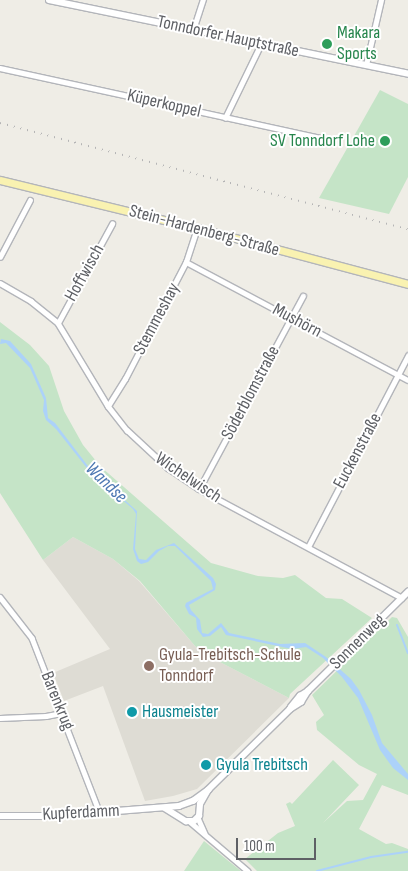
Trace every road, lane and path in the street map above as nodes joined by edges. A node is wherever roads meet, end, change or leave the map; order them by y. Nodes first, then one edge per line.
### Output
1 (49, 0) edge
2 (203, 0) edge
3 (380, 0) edge
4 (192, 30) junction
5 (261, 44) junction
6 (366, 65) junction
7 (0, 68) edge
8 (408, 74) edge
9 (225, 118) junction
10 (329, 140) dead end
11 (0, 180) edge
12 (30, 200) dead end
13 (112, 224) dead end
14 (197, 228) junction
15 (0, 257) edge
16 (186, 262) junction
17 (0, 283) edge
18 (408, 284) edge
19 (303, 296) dead end
20 (291, 318) junction
21 (58, 322) junction
22 (408, 356) edge
23 (398, 375) junction
24 (408, 380) edge
25 (108, 406) junction
26 (199, 489) junction
27 (308, 547) junction
28 (408, 592) edge
29 (0, 598) edge
30 (402, 598) junction
31 (62, 713) junction
32 (0, 718) edge
33 (208, 790) junction
34 (187, 803) junction
35 (162, 808) junction
36 (200, 808) junction
37 (100, 813) junction
38 (0, 816) edge
39 (198, 818) junction
40 (186, 819) junction
41 (206, 835) junction
42 (248, 871) edge

1 - 4 main road, Tonndorfer Hauptstraße
2 - 4 street
3 - 6 street
4 - 5 main road, Tonndorfer Hauptstraße
5 - 6 main road, Tonndorfer Hauptstraße
5 - 9 street
6 - 8 main road, Tonndorfer Hauptstraße
7 - 9 street, Küperkoppel
9 - 10 street, Küperkoppel
11 - 14 main road, Stein-Hardenberg-Straße
12 - 15 street
13 - 21 street, Hoffwisch
14 - 16 street, Stemmeshay
14 - 18 main road, Stein-Hardenberg-Straße
16 - 20 street, Mushörn
16 - 25 street, Stemmeshay
17 - 21 street, Wichelwisch
19 - 20 street, Söderblomstraße
20 - 23 street, Mushörn
20 - 26 street, Söderblomstraße
21 - 25 street, Wichelwisch
22 - 23 street, Euckenstraße
23 - 24 street, Mushörn
23 - 27 street, Euckenstraße
25 - 26 street, Wichelwisch
26 - 27 street, Wichelwisch
27 - 30 street, Wichelwisch
28 - 30 street, Sonnenweg
29 - 31 street, Barenkrug
30 - 33 street, Sonnenweg
31 - 32 street
31 - 37 street, Barenkrug
33 - 34 street, Sonnenweg
33 - 36 street, Sonnenweg
34 - 35 street, Kupferdamm
34 - 36 street
34 - 40 street
35 - 37 street, Kupferdamm
35 - 40 street
36 - 39 street, Sonnenweg
37 - 38 street, Kupferdamm
39 - 40 street
39 - 41 street
40 - 41 street
41 - 42 street

